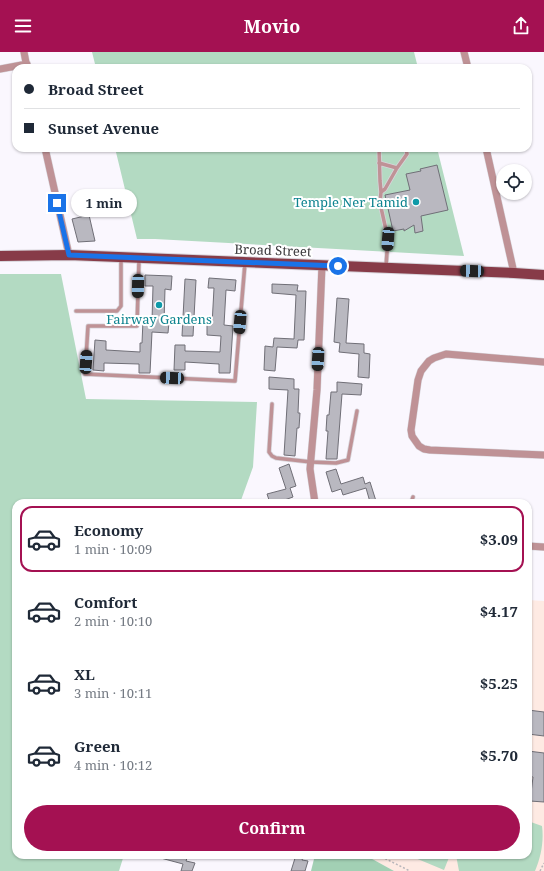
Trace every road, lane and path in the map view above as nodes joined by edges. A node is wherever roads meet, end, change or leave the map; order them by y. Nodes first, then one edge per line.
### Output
1 (24, 52) edge
2 (464, 52) edge
3 (27, 64) edge
4 (467, 64) edge
5 (12, 68) edge
6 (0, 69) edge
7 (46, 152) edge
8 (380, 152) edge
9 (407, 152) edge
10 (487, 152) edge
11 (379, 163) junction
12 (397, 168) junction
13 (381, 192) junction
14 (69, 255) junction
15 (0, 256) edge
16 (122, 258) junction
17 (139, 258) junction
18 (246, 262) junction
19 (322, 265) junction
20 (386, 268) junction
21 (514, 273) junction
22 (544, 275) edge
23 (76, 311) dead end
24 (544, 362) edge
25 (272, 404) dead end
26 (357, 411) dead end
27 (544, 454) edge
28 (311, 462) junction
29 (314, 499) edge
30 (532, 546) edge
31 (544, 547) edge
32 (386, 859) edge
33 (544, 863) edge
34 (410, 871) edge
35 (540, 871) edge

1 - 3 street
2 - 4 street
5 - 6 street
7 - 14 street
8 - 11 lane
9 - 12 lane
10 - 21 street
11 - 12 lane
11 - 13 lane
12 - 13 lane
13 - 20 lane
14 - 15 main road, Broad Street
14 - 16 main road, Broad Street
16 - 17 main road, Broad Street
16 - 23 lane
17 - 18 main road, Broad Street
17 - 18 lane
18 - 19 main road, Broad Street
19 - 20 main road, Broad Street
19 - 28 street
20 - 21 main road, Broad Street
21 - 22 main road, Broad Street
24 - 27 street
25 - 28 lane
26 - 28 lane
28 - 29 street
30 - 31 street
32 - 34 path
33 - 35 path

